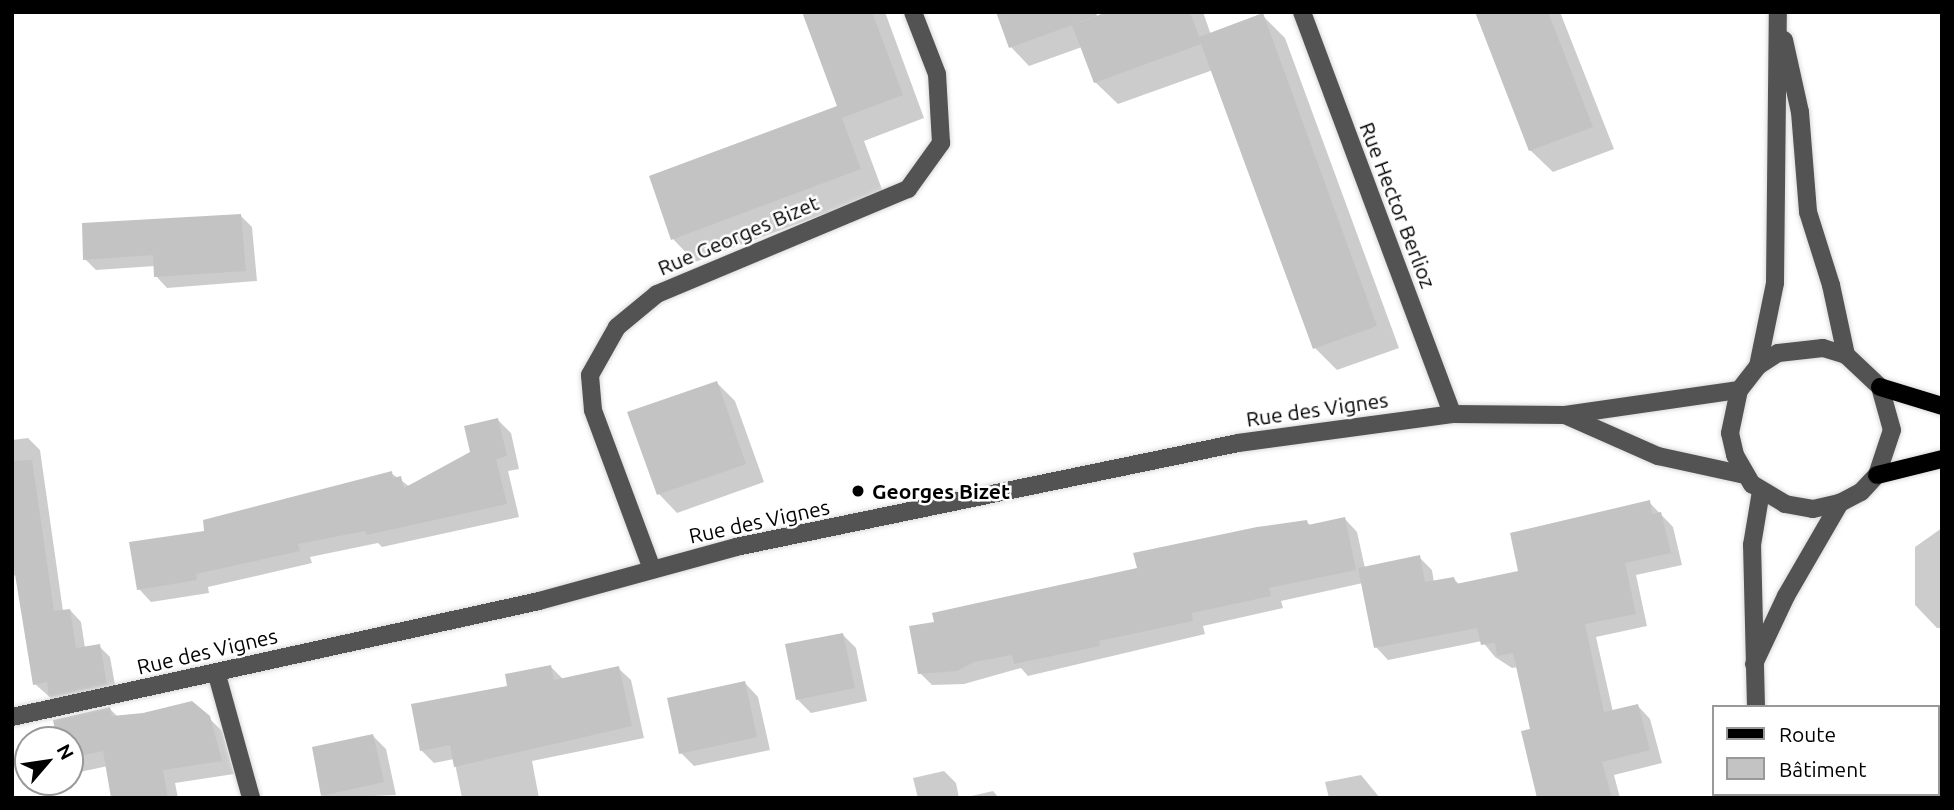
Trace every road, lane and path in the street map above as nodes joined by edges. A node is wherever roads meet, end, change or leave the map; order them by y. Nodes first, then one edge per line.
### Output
1 (913, 12) edge
2 (1302, 12) edge
3 (1778, 12) edge
4 (1846, 355) junction
5 (1758, 366) junction
6 (1880, 387) junction
7 (1739, 390) junction
8 (1942, 406) edge
9 (1452, 414) junction
10 (1565, 415) junction
11 (1942, 459) edge
12 (1745, 475) junction
13 (1877, 475) junction
14 (1761, 491) junction
15 (1840, 503) junction
16 (652, 569) junction
17 (1754, 664) junction
18 (216, 675) junction
19 (1756, 705) edge
20 (12, 717) edge
21 (251, 798) edge

1 - 16 street, Rue Georges Bizet
2 - 9 street, Rue Hector Berlioz
3 - 4 street
3 - 5 street
4 - 5 street
4 - 6 street
5 - 7 street
6 - 8 main road
6 - 13 street
7 - 10 street, Rue des Vignes
7 - 12 street
9 - 10 street, Rue des Vignes
9 - 16 street, Rue des Vignes
10 - 12 street, Rue des Vignes
11 - 13 main road
12 - 14 street
13 - 15 street
14 - 15 street
14 - 17 street
15 - 17 street
16 - 18 street, Rue des Vignes
17 - 19 street
18 - 20 street, Rue des Vignes
18 - 21 street

